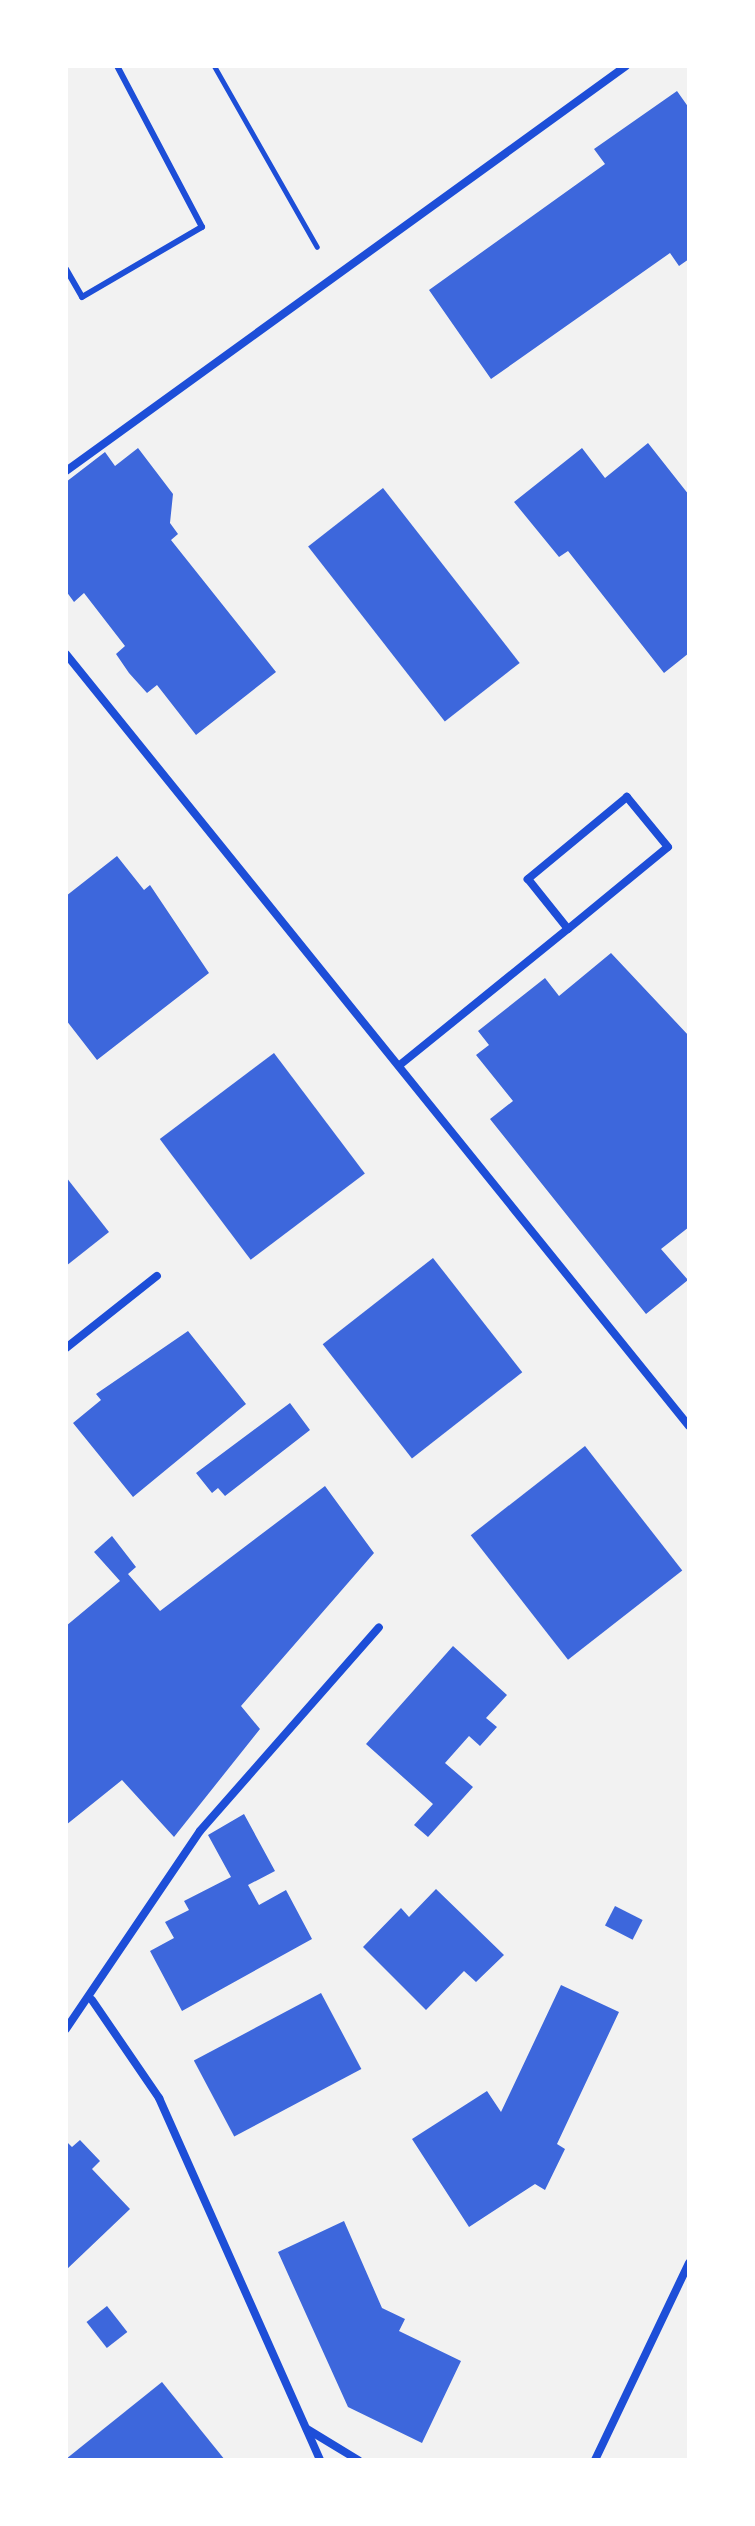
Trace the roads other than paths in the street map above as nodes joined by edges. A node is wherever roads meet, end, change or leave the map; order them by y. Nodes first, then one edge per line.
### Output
1 (117, 66) edge
2 (626, 66) edge
3 (66, 269) edge
4 (66, 471) edge
5 (66, 654) edge
6 (568, 929) junction
7 (401, 1064) junction
8 (157, 1276) dead end
9 (66, 1348) edge
10 (689, 1426) edge
11 (379, 1627) dead end
12 (92, 2000) junction
13 (66, 2029) edge
14 (689, 2263) edge
15 (306, 2428) junction
16 (320, 2460) edge
17 (358, 2460) edge
18 (595, 2460) edge

1 - 3 lane
2 - 4 street
5 - 7 street
6 - 6 street
6 - 7 street
7 - 10 street
8 - 9 street
11 - 12 street
12 - 13 street
12 - 15 street
14 - 18 street
15 - 16 street
15 - 17 street

